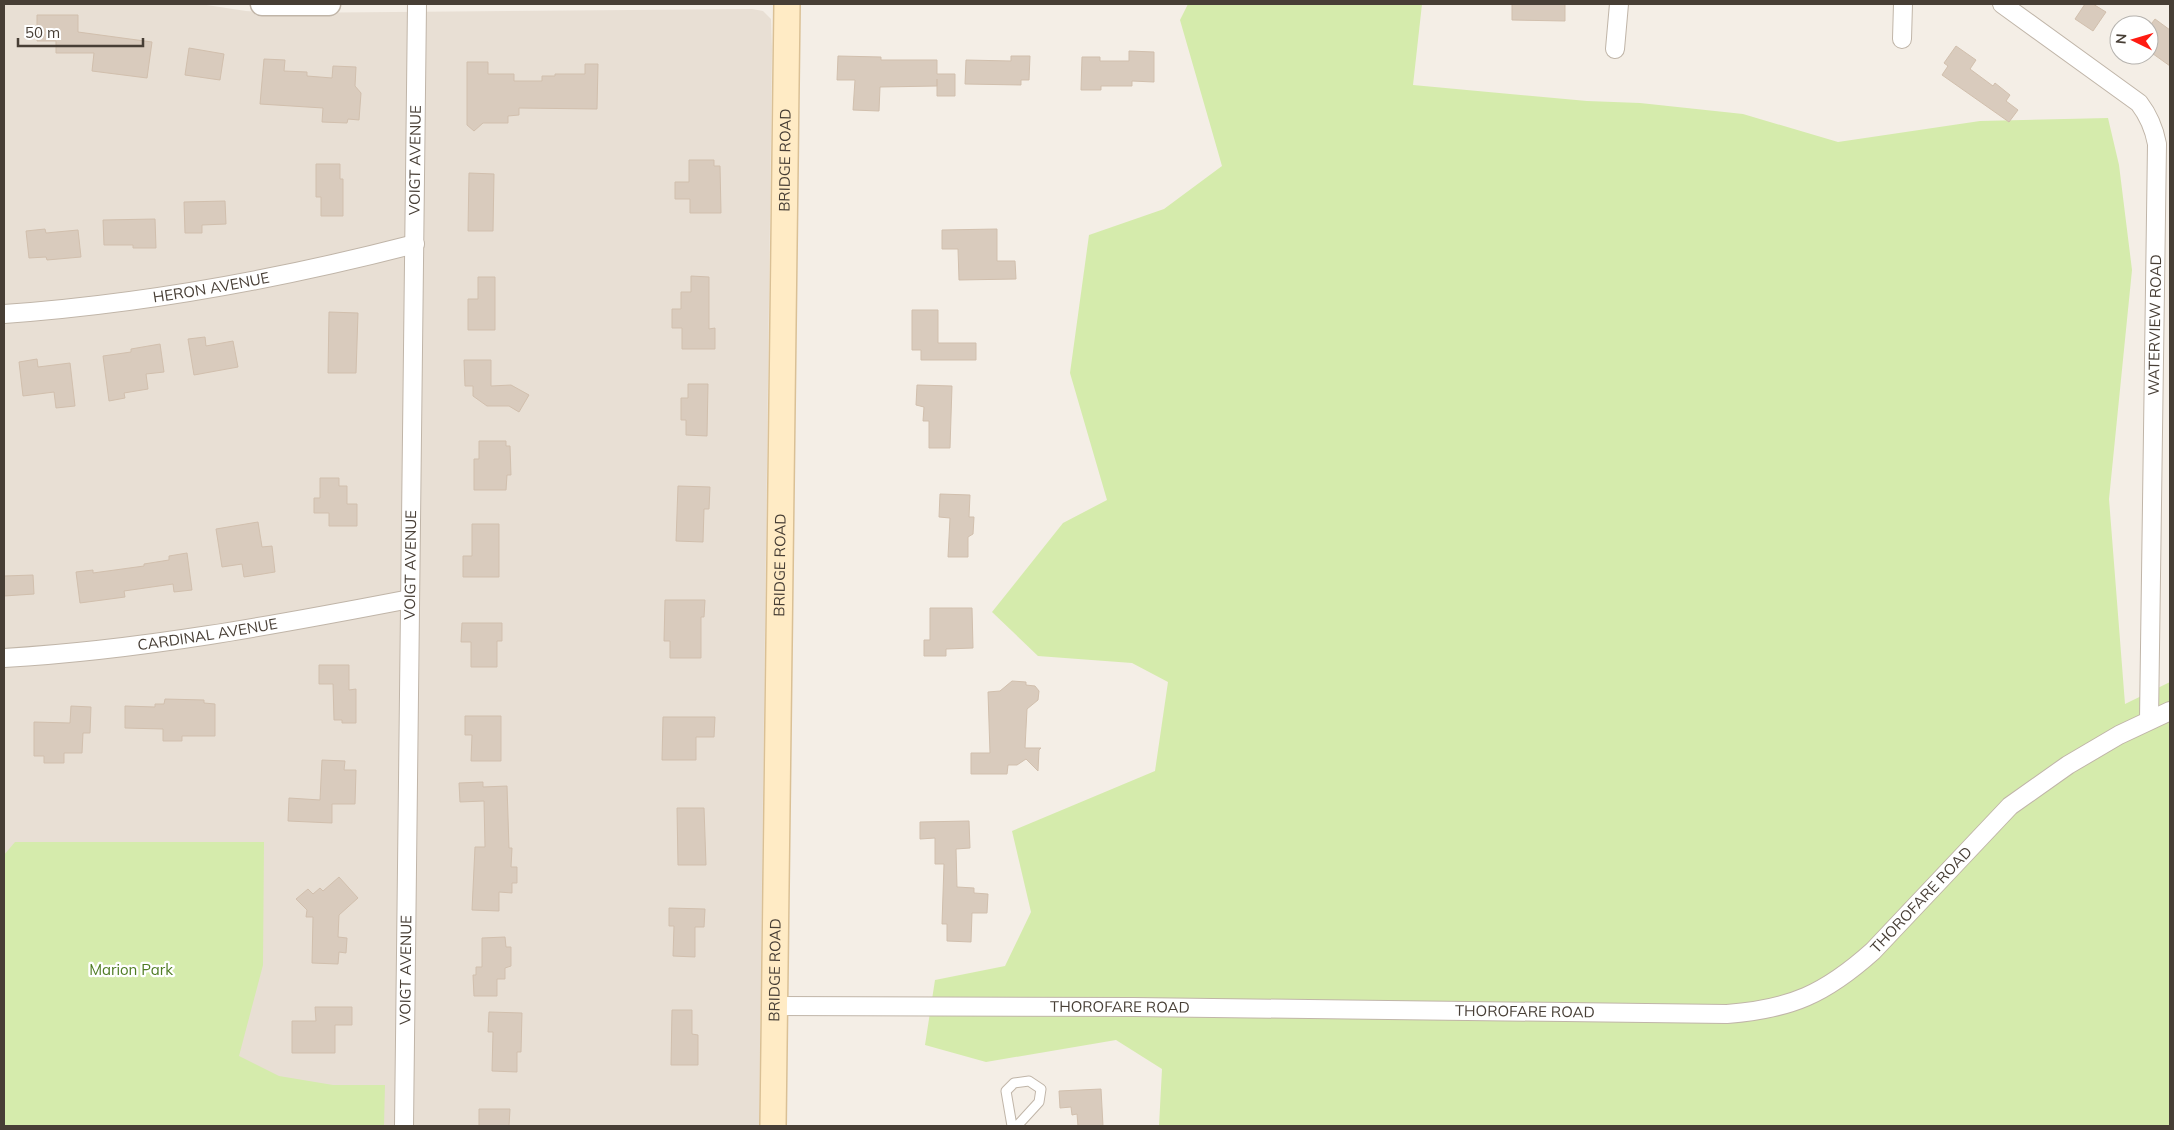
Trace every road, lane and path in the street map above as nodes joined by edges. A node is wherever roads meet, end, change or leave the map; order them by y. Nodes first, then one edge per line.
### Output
1 (262, 4) edge
2 (328, 4) edge
3 (417, 4) edge
4 (787, 4) edge
5 (1619, 4) edge
6 (1903, 4) edge
7 (2002, 4) edge
8 (1902, 40) dead end
9 (1615, 49) dead end
10 (415, 244) junction
11 (4, 314) edge
12 (410, 599) junction
13 (4, 658) edge
14 (2170, 711) edge
15 (2149, 720) junction
16 (775, 1006) junction
17 (404, 1126) edge
18 (773, 1126) edge
19 (1012, 1126) edge
20 (1017, 1126) edge

1 - 2 street
3 - 10 street, VOIGT AVENUE
4 - 16 main road, BRIDGE ROAD
5 - 9 street
6 - 8 street
7 - 15 street, WATERVIEW ROAD
10 - 11 street, HERON AVENUE
10 - 12 street, VOIGT AVENUE
12 - 13 street, CARDINAL AVENUE
12 - 17 street, VOIGT AVENUE
14 - 15 street, THOROFARE ROAD
15 - 16 street, THOROFARE ROAD
16 - 18 main road, BRIDGE ROAD
19 - 20 lane

